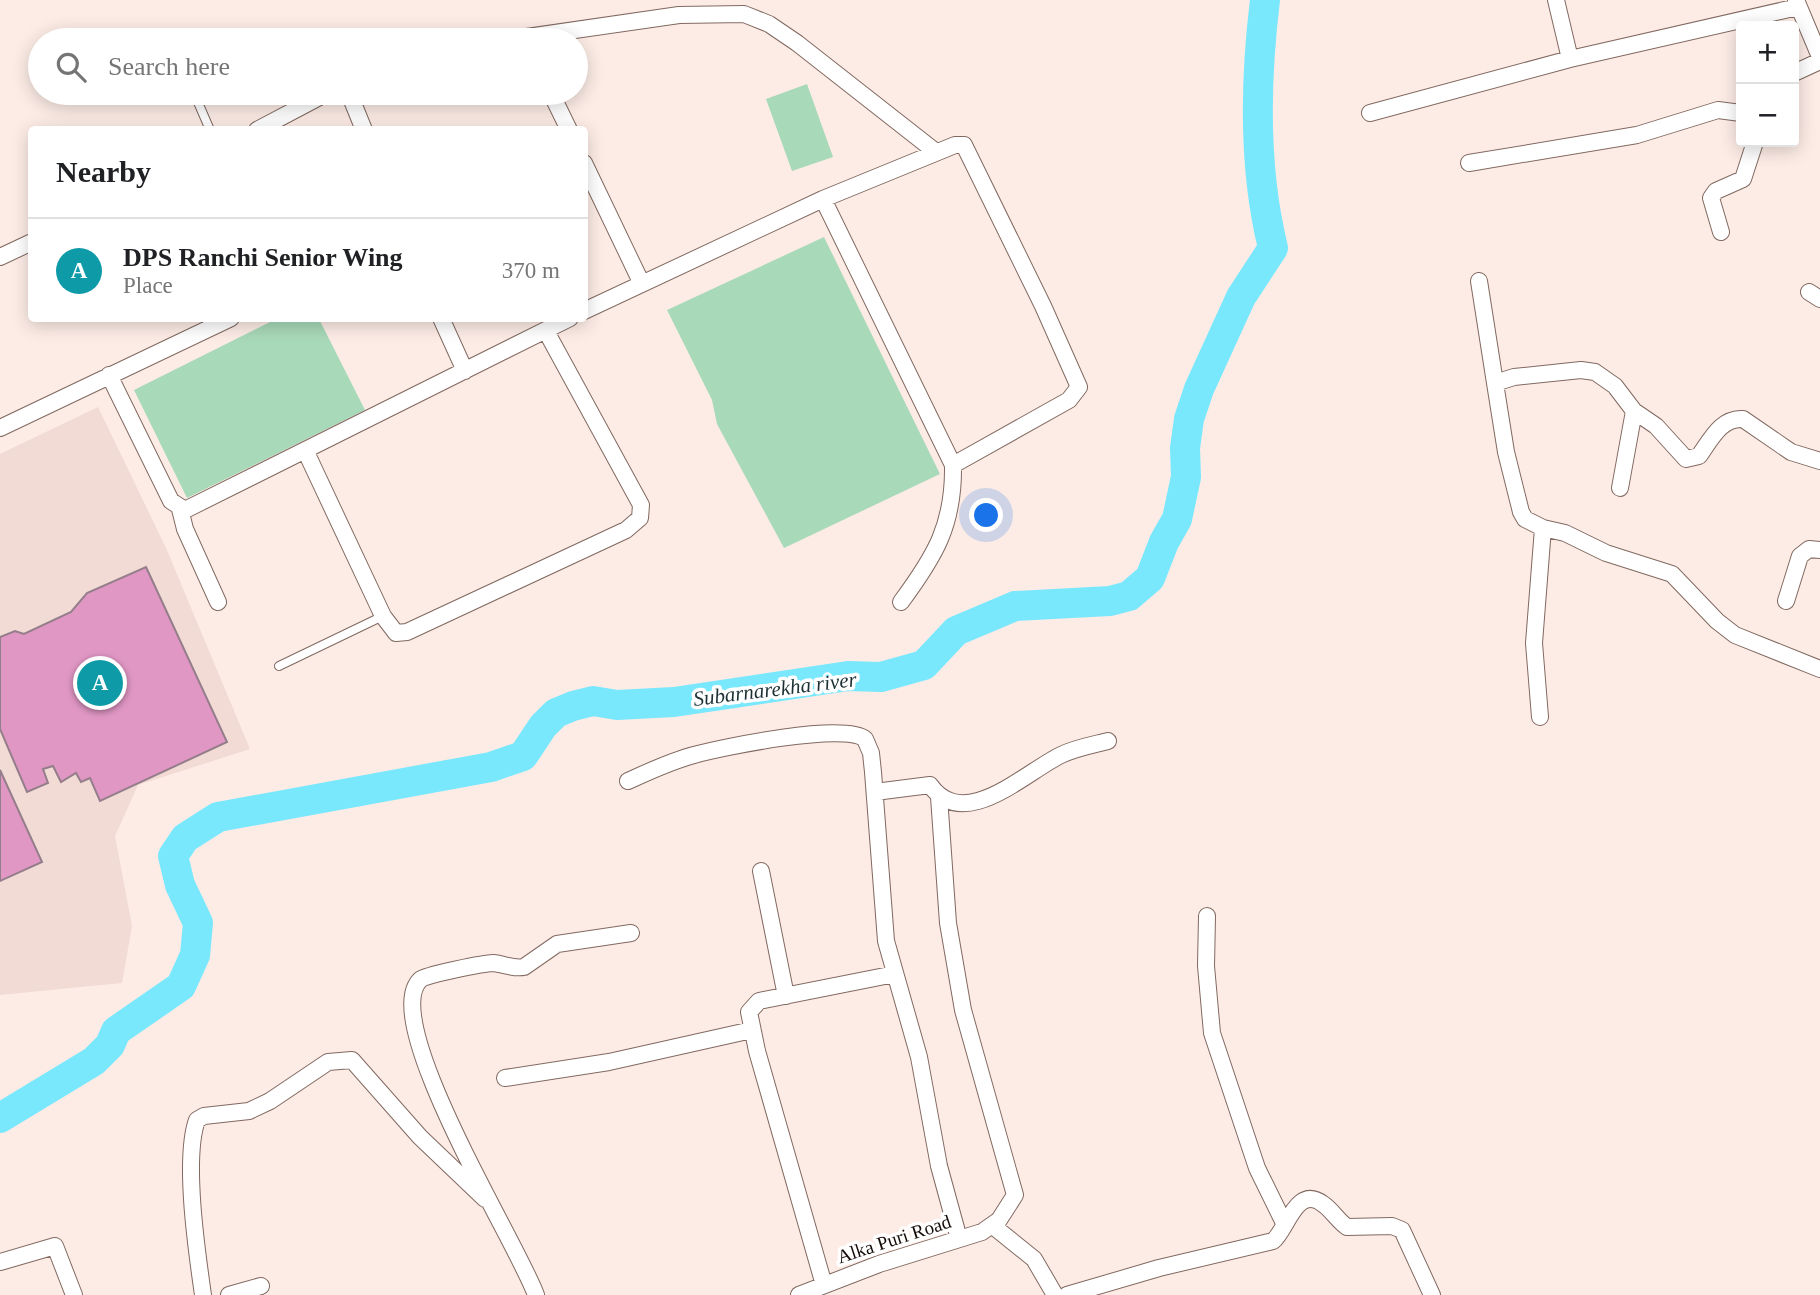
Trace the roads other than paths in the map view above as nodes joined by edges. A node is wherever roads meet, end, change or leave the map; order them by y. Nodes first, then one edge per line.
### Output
1 (1556, 0) edge
2 (1797, 4) edge
3 (588, 29) edge
4 (1570, 58) junction
5 (1820, 59) edge
6 (1799, 70) edge
7 (199, 105) edge
8 (304, 105) edge
9 (354, 105) edge
10 (557, 105) edge
11 (1736, 112) edge
12 (1370, 113) dead end
13 (208, 126) edge
14 (265, 126) edge
15 (362, 126) edge
16 (567, 126) edge
17 (1753, 147) edge
18 (936, 152) junction
19 (1468, 163) dead end
20 (588, 171) edge
21 (823, 198) junction
22 (1721, 232) dead end
23 (28, 244) edge
24 (0, 257) edge
25 (641, 282) junction
26 (1479, 282) dead end
27 (588, 309) edge
28 (222, 322) edge
29 (443, 322) edge
30 (563, 322) edge
31 (546, 331) junction
32 (465, 371) junction
33 (109, 375) junction
34 (1495, 383) junction
35 (1634, 411) junction
36 (0, 428) edge
37 (306, 453) junction
38 (1820, 461) edge
39 (953, 465) junction
40 (1620, 488) dead end
41 (180, 509) junction
42 (1543, 528) junction
43 (1820, 550) edge
44 (1786, 601) dead end
45 (219, 602) dead end
46 (901, 603) dead end
47 (383, 616) junction
48 (279, 666) dead end
49 (1820, 669) edge
50 (1541, 717) dead end
51 (1108, 741) dead end
52 (628, 781) dead end
53 (875, 792) junction
54 (939, 797) junction
55 (761, 871) dead end
56 (1207, 916) dead end
57 (631, 933) dead end
58 (895, 974) junction
59 (786, 996) junction
60 (752, 1030) junction
61 (505, 1078) dead end
62 (495, 1208) junction
63 (996, 1223) junction
64 (1284, 1223) junction
65 (960, 1239) junction
66 (0, 1262) edge
67 (824, 1285) junction
68 (261, 1286) dead end
69 (74, 1295) edge
70 (203, 1295) edge
71 (229, 1295) edge
72 (536, 1295) edge
73 (799, 1295) edge
74 (1055, 1295) edge
75 (1067, 1295) edge
76 (1432, 1295) edge

1 - 4 street
2 - 4 street
2 - 5 street
3 - 18 street
4 - 12 street
5 - 6 street
7 - 13 lane
8 - 14 street
9 - 15 street
10 - 16 street
11 - 19 street
17 - 22 street
18 - 21 street
18 - 39 street
20 - 25 street
21 - 25 street
21 - 39 street
23 - 24 street
25 - 27 street
26 - 34 street
28 - 33 street
29 - 32 street
30 - 31 street
31 - 32 street
31 - 47 street
32 - 37 street
33 - 36 street
33 - 41 street
34 - 35 street
34 - 42 street
35 - 38 street
35 - 40 street
37 - 41 street
37 - 47 street
39 - 46 street
41 - 45 street
42 - 49 street
42 - 50 street
43 - 44 street
47 - 48 lane
51 - 54 street
52 - 53 street
53 - 54 street
53 - 58 street
54 - 63 street
55 - 59 street
56 - 64 street
57 - 62 street
58 - 59 street
58 - 65 street
59 - 60 street
60 - 61 street
60 - 67 street
62 - 70 street
62 - 72 street
63 - 65 street, Alka Puri Road
63 - 74 street
64 - 75 street
64 - 76 street
65 - 67 street, Alka Puri Road
66 - 69 street
67 - 73 street, Alka Puri Road
68 - 71 street

